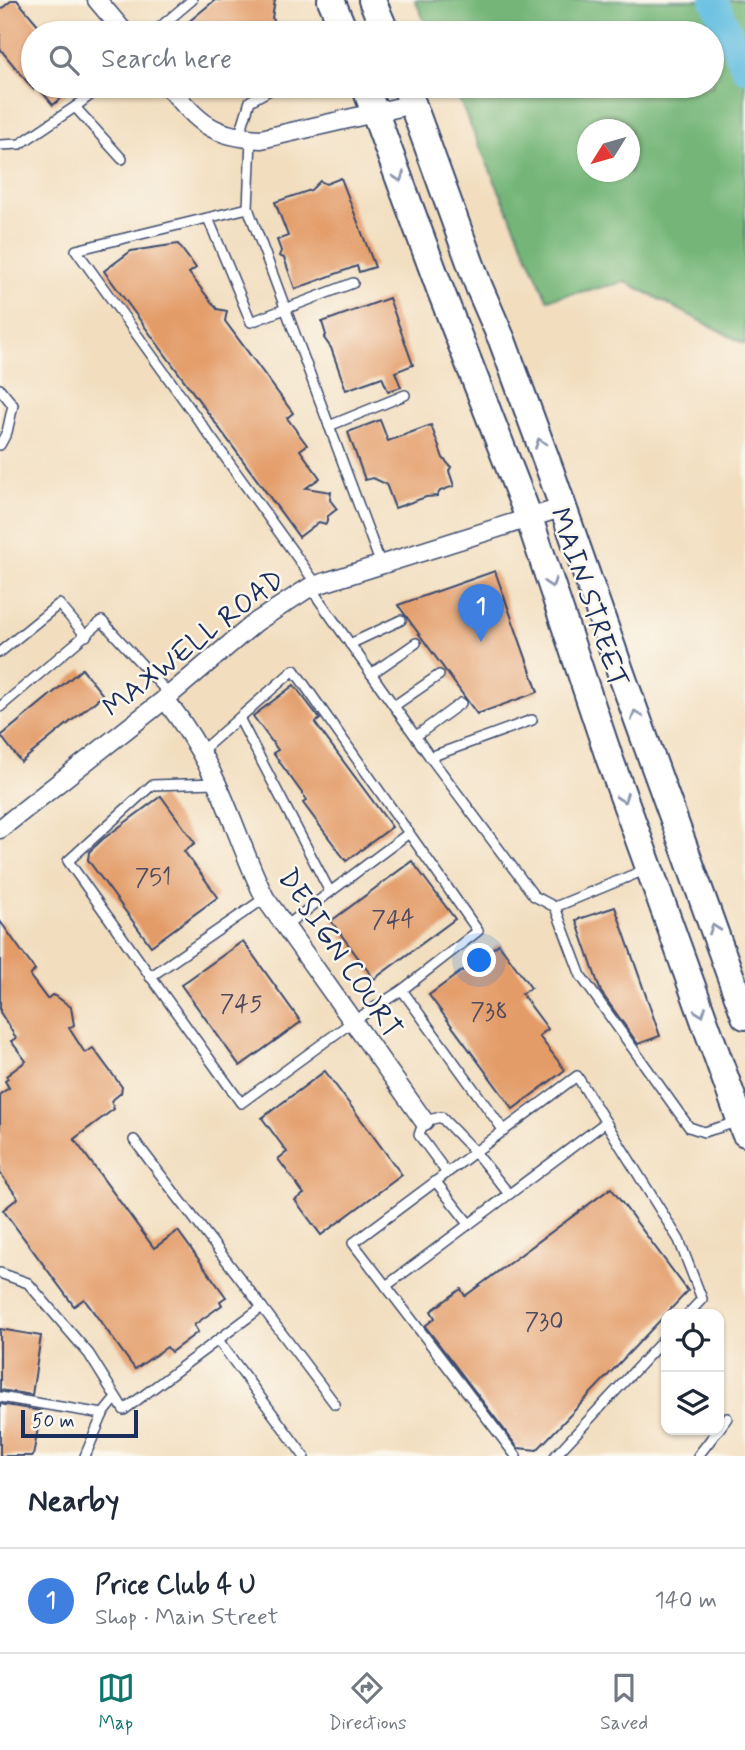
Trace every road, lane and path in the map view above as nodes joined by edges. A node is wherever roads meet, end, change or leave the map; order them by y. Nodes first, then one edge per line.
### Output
1 (97, 0) edge
2 (192, 0) edge
3 (331, 0) edge
4 (372, 0) edge
5 (115, 21) edge
6 (167, 21) edge
7 (340, 21) edge
8 (381, 21) edge
9 (87, 98) edge
10 (178, 98) edge
11 (255, 98) edge
12 (370, 98) edge
13 (404, 98) edge
14 (410, 98) edge
15 (75, 107) junction
16 (376, 113) junction
17 (245, 139) junction
18 (0, 145) edge
19 (122, 159) dead end
20 (248, 208) junction
21 (208, 218) junction
22 (353, 283) dead end
23 (286, 310) junction
24 (0, 389) edge
25 (405, 395) dead end
26 (329, 426) junction
27 (0, 445) edge
28 (564, 507) junction
29 (529, 518) junction
30 (381, 565) junction
31 (314, 586) junction
32 (401, 620) dead end
33 (86, 636) junction
34 (416, 642) dead end
35 (350, 644) junction
36 (0, 652) edge
37 (372, 674) junction
38 (439, 675) dead end
39 (167, 697) junction
40 (461, 703) dead end
41 (394, 706) junction
42 (0, 707) edge
43 (239, 718) junction
44 (532, 720) dead end
45 (416, 736) junction
46 (200, 752) junction
47 (430, 757) junction
48 (216, 783) junction
49 (0, 829) edge
50 (409, 833) junction
51 (649, 868) junction
52 (330, 892) junction
53 (265, 898) junction
54 (555, 907) junction
55 (285, 927) junction
56 (150, 976) junction
57 (401, 990) junction
58 (745, 1016) edge
59 (352, 1022) junction
60 (424, 1121) junction
61 (606, 1122) junction
62 (743, 1127) edge
63 (504, 1130) junction
64 (134, 1140) dead end
65 (475, 1152) junction
66 (447, 1173) junction
67 (436, 1182) junction
68 (509, 1194) junction
69 (469, 1224) junction
70 (0, 1273) edge
71 (386, 1286) junction
72 (262, 1307) junction
73 (693, 1309) edge
74 (218, 1340) junction
75 (661, 1342) edge
76 (0, 1397) edge
77 (117, 1398) junction
78 (335, 1404) dead end
79 (103, 1414) junction
80 (727, 1418) dead end
81 (724, 1422) edge
82 (714, 1435) edge
83 (85, 1456) edge
84 (304, 1456) edge
85 (516, 1456) edge
86 (555, 1456) edge
87 (698, 1456) edge

1 - 5 street
2 - 6 lane
3 - 7 main road
4 - 8 main road
9 - 15 lane
10 - 17 street
11 - 17 lane
12 - 16 main road, MAIN STREET
13 - 16 street
28 -> 14 main road, MAIN STREET
15 - 18 lane
15 - 19 lane
16 - 17 street
16 -> 29 main road, MAIN STREET
17 - 20 lane
20 - 21 lane
20 - 23 lane
21 - 23 lane
21 - 31 lane
22 - 23 lane
23 - 26 lane
24 - 27 lane
25 - 26 lane
26 - 30 lane
28 - 29 street, MAXWELL ROAD
58 -> 28 main road, MAIN STREET
29 - 30 street, MAXWELL ROAD
29 -> 51 main road, MAIN STREET
30 - 31 street, MAXWELL ROAD
31 - 35 lane
31 - 39 street, MAXWELL ROAD
32 - 35 lane
33 - 36 lane
33 - 39 lane
33 - 42 lane
34 - 37 lane
35 - 37 lane
37 - 41 lane
38 - 41 lane
39 - 46 street, DESIGN COURT
39 - 49 street, MAXWELL ROAD
40 - 45 lane
41 - 45 lane
43 - 46 lane
43 - 50 lane
43 - 52 lane
44 - 47 lane
45 - 47 lane
46 - 48 street, DESIGN COURT
47 - 54 lane
48 - 53 street, DESIGN COURT
48 - 56 lane
50 - 52 lane
50 - 57 lane
51 - 54 lane
51 -> 62 main road, MAIN STREET
52 - 55 lane
53 - 55 street, DESIGN COURT
53 - 56 lane
54 - 62 lane
55 - 59 street, DESIGN COURT
56 - 59 lane
57 - 59 lane
57 - 63 lane
59 - 60 street, DESIGN COURT
60 - 65 lane
60 - 66 lane
61 - 63 lane
61 - 68 lane
61 - 73 lane
63 - 65 lane
64 - 72 lane
65 - 66 lane
65 - 68 lane
66 - 67 lane
67 - 69 lane
67 - 71 lane
68 - 69 lane
69 - 71 lane
70 - 77 lane
71 - 85 lane
72 - 74 lane
72 - 78 lane
74 - 77 lane
74 - 84 lane
75 - 86 lane
76 - 79 lane
77 - 79 lane
79 - 83 lane
80 - 81 lane
82 - 87 lane

